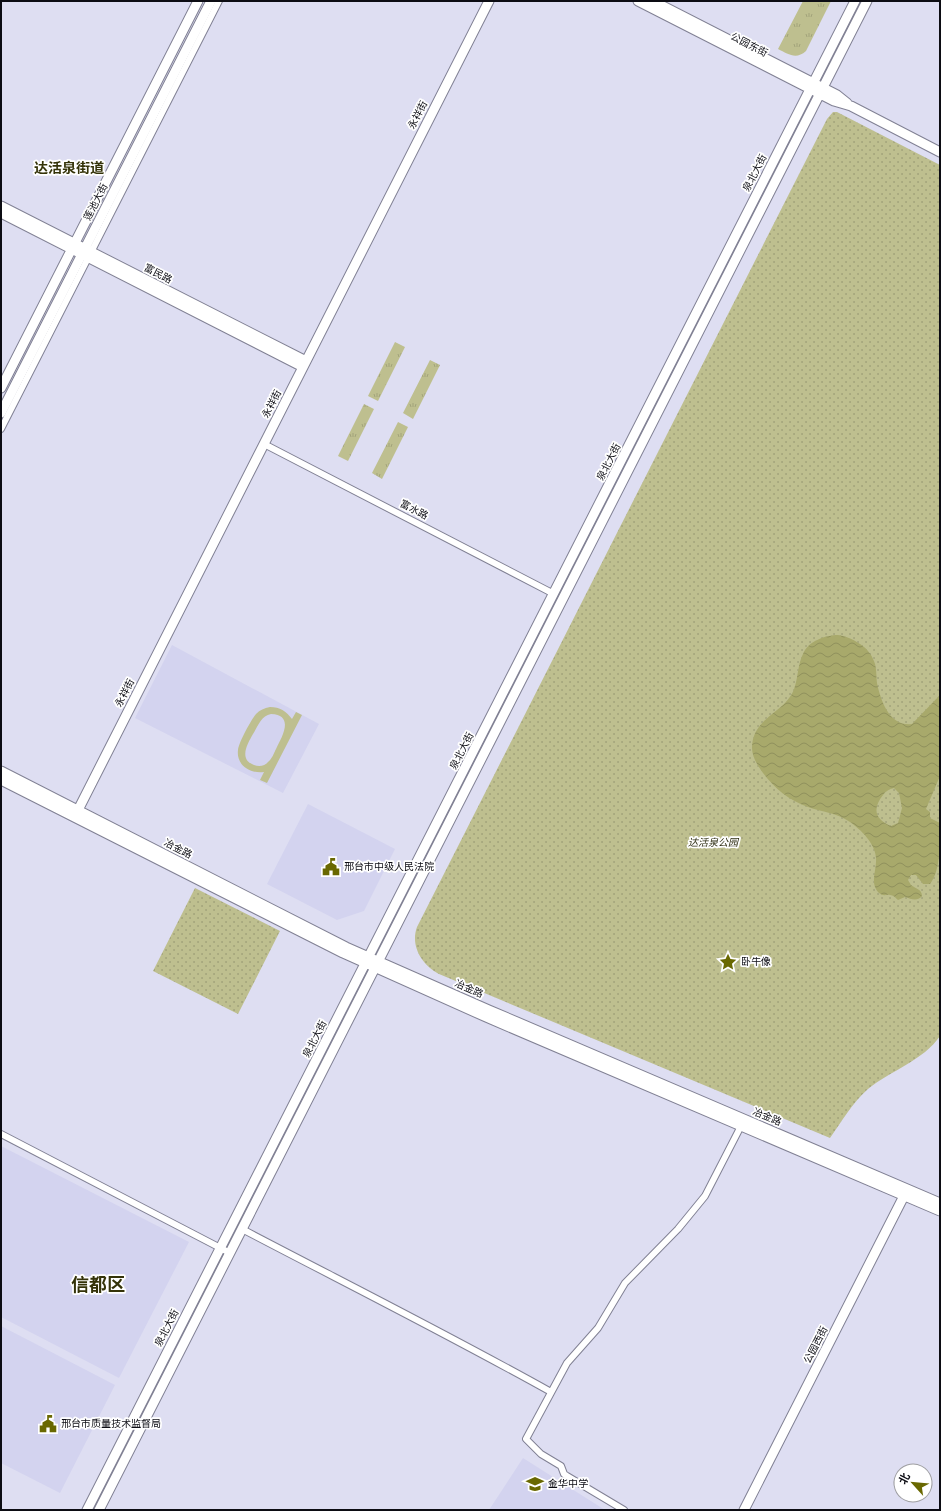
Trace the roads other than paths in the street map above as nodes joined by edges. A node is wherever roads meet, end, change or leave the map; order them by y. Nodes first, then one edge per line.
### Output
1 (198, 1) edge
2 (211, 1) edge
3 (218, 1) edge
4 (489, 1) edge
5 (638, 1) edge
6 (653, 1) edge
7 (855, 1) edge
8 (867, 1) edge
9 (812, 86) junction
10 (822, 91) junction
11 (940, 152) edge
12 (1, 206) edge
13 (1, 213) edge
14 (73, 246) junction
15 (86, 253) junction
16 (304, 364) junction
17 (1, 388) edge
18 (1, 413) edge
19 (1, 429) edge
20 (264, 444) junction
21 (554, 594) junction
22 (1, 771) edge
23 (1, 780) edge
24 (76, 814) junction
25 (367, 960) junction
26 (377, 964) junction
27 (741, 1126) junction
28 (1, 1134) edge
29 (906, 1192) junction
30 (940, 1203) edge
31 (940, 1211) edge
32 (242, 1229) junction
33 (220, 1248) junction
34 (230, 1253) junction
35 (551, 1392) junction
36 (87, 1510) edge
37 (99, 1510) edge
38 (624, 1510) edge
39 (744, 1510) edge

1 - 14 main road, 莲池大街
2 - 15 main road, 莲池大街
3 - 15 street
4 - 16 main road, 永祥街
5 - 9 main road, 公园东街
6 - 9 main road, 公园东街
7 - 9 main road, 泉北大街
8 - 10 main road
9 - 10 main road, 公园东街
9 - 21 main road, 泉北大街
10 - 11 main road, 公园东街
10 - 26 main road
12 - 14 main road, 富民路
13 - 14 main road, 富民路
14 - 15 main road, 富民路
14 - 17 main road, 莲池大街
15 - 16 main road, 富民路
15 - 18 main road, 莲池大街
15 - 19 street
16 - 20 main road, 永祥街
20 - 21 street, 富水路
20 - 24 main road, 永祥街
21 - 25 main road, 泉北大街
22 - 24 main road, 冶金路
23 - 24 main road, 冶金路
24 - 25 main road, 冶金路
25 - 26 main road, 冶金路
25 - 33 main road, 泉北大街
26 - 27 main road, 冶金路
26 - 29 main road, 冶金路
26 - 32 main road
27 - 29 main road, 冶金路
27 - 35 street
28 - 33 street
29 - 30 main road, 冶金路
29 - 31 main road, 冶金路
29 - 39 main road, 公园西街
32 - 34 main road
32 - 35 street
33 - 34 street
33 - 36 main road, 泉北大街
34 - 37 main road
35 - 38 street

